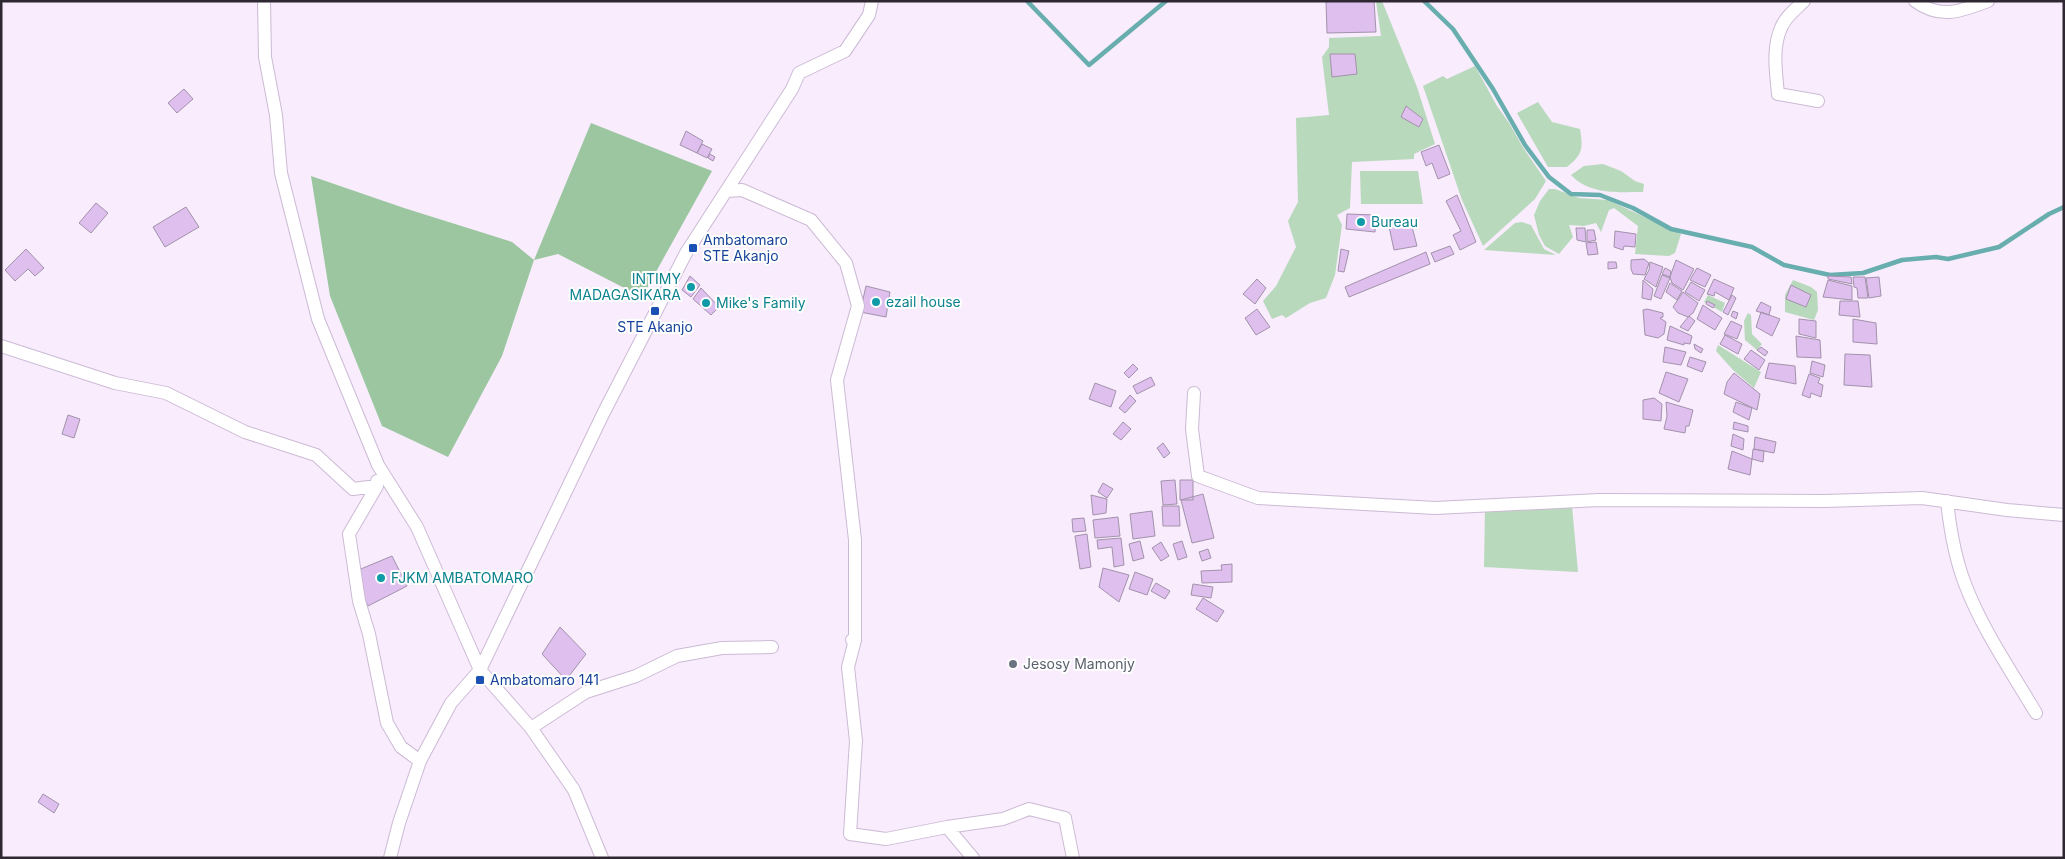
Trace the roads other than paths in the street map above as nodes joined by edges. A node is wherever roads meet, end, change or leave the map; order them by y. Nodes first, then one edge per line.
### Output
1 (264, 1) edge
2 (872, 1) edge
3 (1804, 1) edge
4 (1915, 1) edge
5 (1988, 1) edge
6 (1818, 101) dead end
7 (726, 191) junction
8 (1, 346) edge
9 (1194, 393) dead end
10 (378, 465) junction
11 (377, 486) junction
12 (1947, 501) junction
13 (2064, 515) edge
14 (772, 646) dead end
15 (480, 670) junction
16 (2036, 713) dead end
17 (531, 728) junction
18 (420, 761) junction
19 (946, 827) junction
20 (390, 858) edge
21 (602, 858) edge
22 (973, 858) edge
23 (1073, 858) edge

1 - 10 street
2 - 7 street
3 - 6 street
4 - 5 street
7 - 15 street
7 - 19 street
8 - 11 street
9 - 12 street
10 - 11 street
10 - 15 street
11 - 18 street
12 - 13 street
12 - 16 street
14 - 17 street
15 - 17 street
15 - 18 street
17 - 21 street
18 - 20 street
19 - 22 street
19 - 23 street

